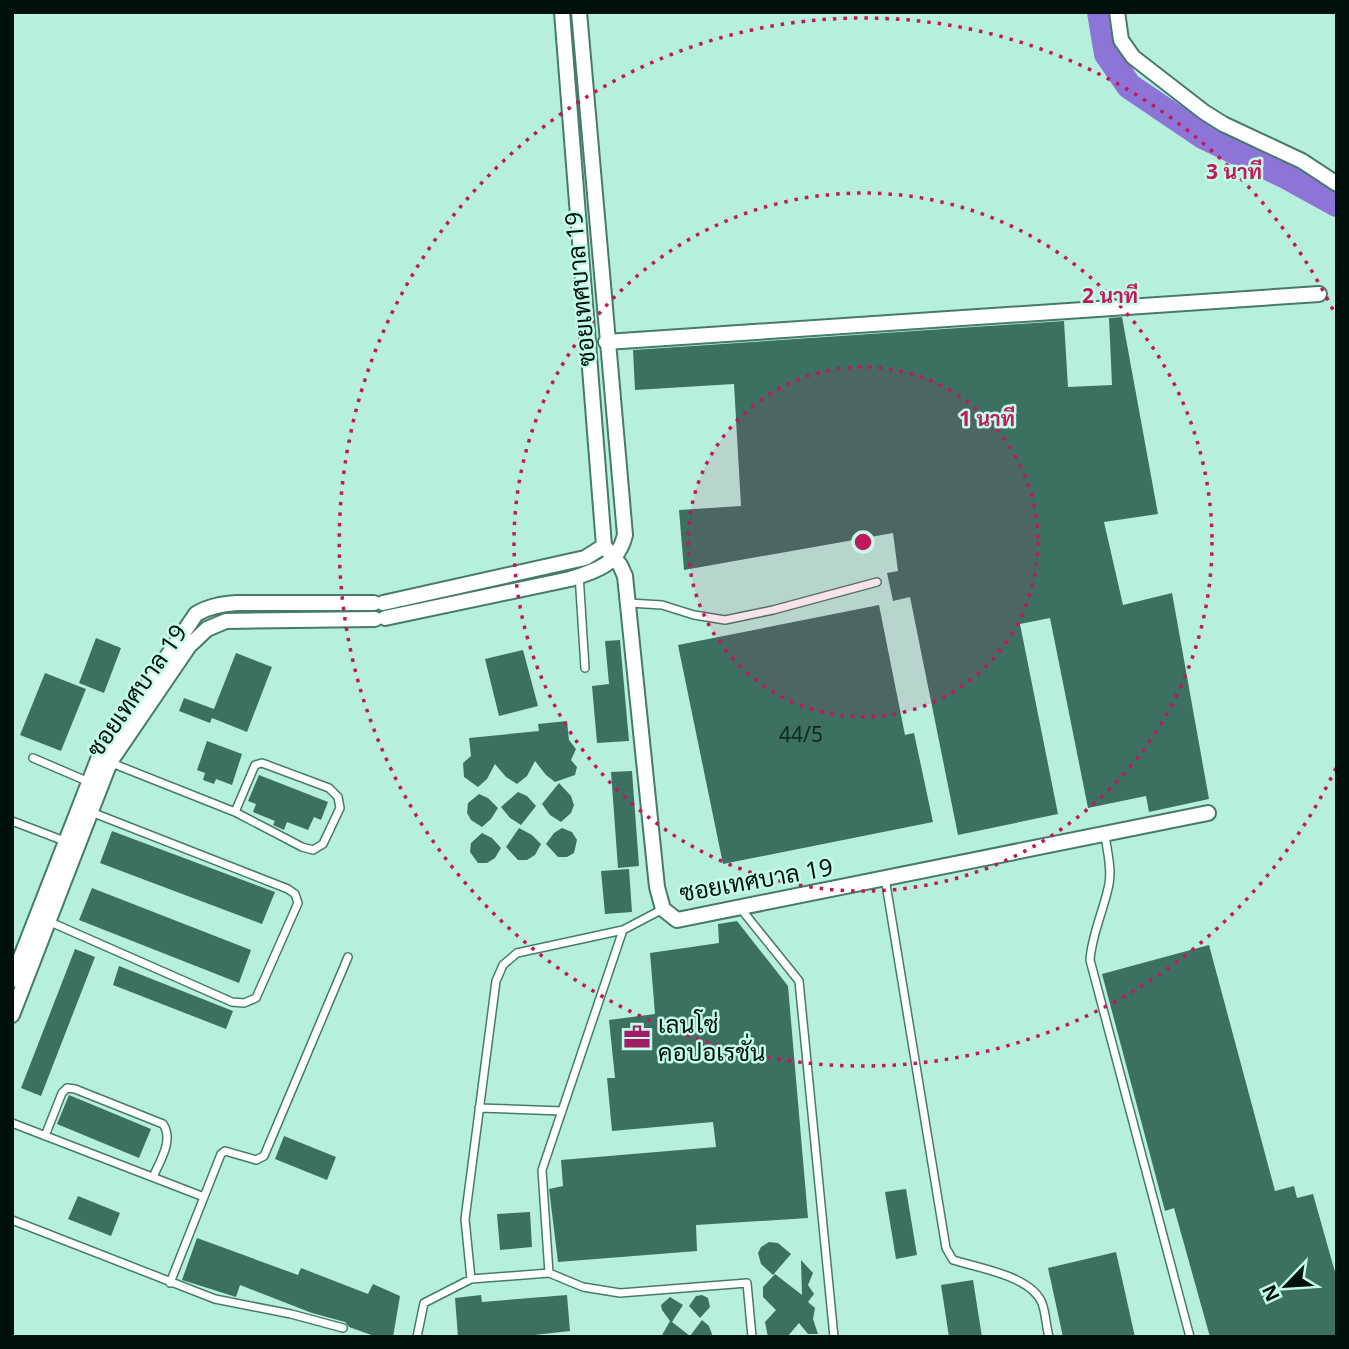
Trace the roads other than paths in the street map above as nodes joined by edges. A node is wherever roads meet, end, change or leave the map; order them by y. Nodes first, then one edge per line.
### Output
1 (562, 12) edge
2 (579, 12) edge
3 (1117, 12) edge
4 (1337, 184) edge
5 (1319, 294) dead end
6 (607, 342) junction
7 (604, 546) junction
8 (614, 558) junction
9 (575, 560) junction
10 (580, 576) junction
11 (877, 582) dead end
12 (628, 603) junction
13 (379, 611) junction
14 (585, 667) dead end
15 (33, 758) dead end
16 (104, 760) junction
17 (89, 782) junction
18 (91, 812) junction
19 (235, 812) junction
20 (1208, 813) dead end
21 (12, 821) edge
22 (1105, 835) junction
23 (72, 844) junction
24 (885, 878) junction
25 (740, 908) junction
26 (663, 909) junction
27 (48, 921) junction
28 (624, 930) junction
29 (348, 957) dead end
30 (12, 980) edge
31 (12, 1015) edge
32 (479, 1108) junction
33 (562, 1111) junction
34 (12, 1123) edge
35 (45, 1136) junction
36 (153, 1177) junction
37 (204, 1197) junction
38 (12, 1220) edge
39 (549, 1273) junction
40 (471, 1279) junction
41 (170, 1283) junction
42 (343, 1328) dead end
43 (417, 1337) edge
44 (752, 1337) edge
45 (835, 1337) edge
46 (1049, 1337) edge
47 (1190, 1337) edge

1 - 7 street, ซอยเทศบาล 19
2 - 6 street, ซอยเทศบาล 19
3 - 4 street
5 - 6 street
6 - 8 street, ซอยเทศบาล 19
7 - 8 street, ซอยเทศบาล 19
7 - 9 street, ซอยเทศบาล 19
8 - 10 street, ซอยเทศบาล 19
8 - 12 street, ซอยเทศบาล 19
9 - 10 lane
9 - 13 street, ซอยเทศบาล 19
10 - 13 street, ซอยเทศบาล 19
10 - 14 lane
11 - 12 lane
12 - 26 street, ซอยเทศบาล 19
13 - 16 street, ซอยเทศบาล 19
15 - 17 lane
16 - 17 street, ซอยเทศบาล 19
16 - 18 street, ซอยเทศบาล 19
16 - 19 lane
17 - 23 street, ซอยเทศบาล 19
18 - 23 street, ซอยเทศบาล 19
18 - 27 lane
19 - 19 lane
20 - 22 street, ซอยเทศบาล 19
21 - 23 lane
22 - 24 street, ซอยเทศบาล 19
22 - 47 lane
23 - 27 street, ซอยเทศบาล 19
23 - 30 street, ซอยเทศบาล 19
24 - 25 street, ซอยเทศบาล 19
24 - 46 lane
25 - 26 street, ซอยเทศบาล 19
25 - 45 lane
26 - 28 lane
27 - 31 street, ซอยเทศบาล 19
28 - 32 lane
28 - 33 lane
29 - 37 lane
32 - 33 lane
32 - 40 lane
33 - 39 lane
34 - 35 lane
35 - 36 lane
35 - 36 lane
36 - 37 lane
37 - 41 lane
38 - 41 lane
39 - 40 lane
39 - 44 lane
40 - 43 lane
41 - 42 lane

